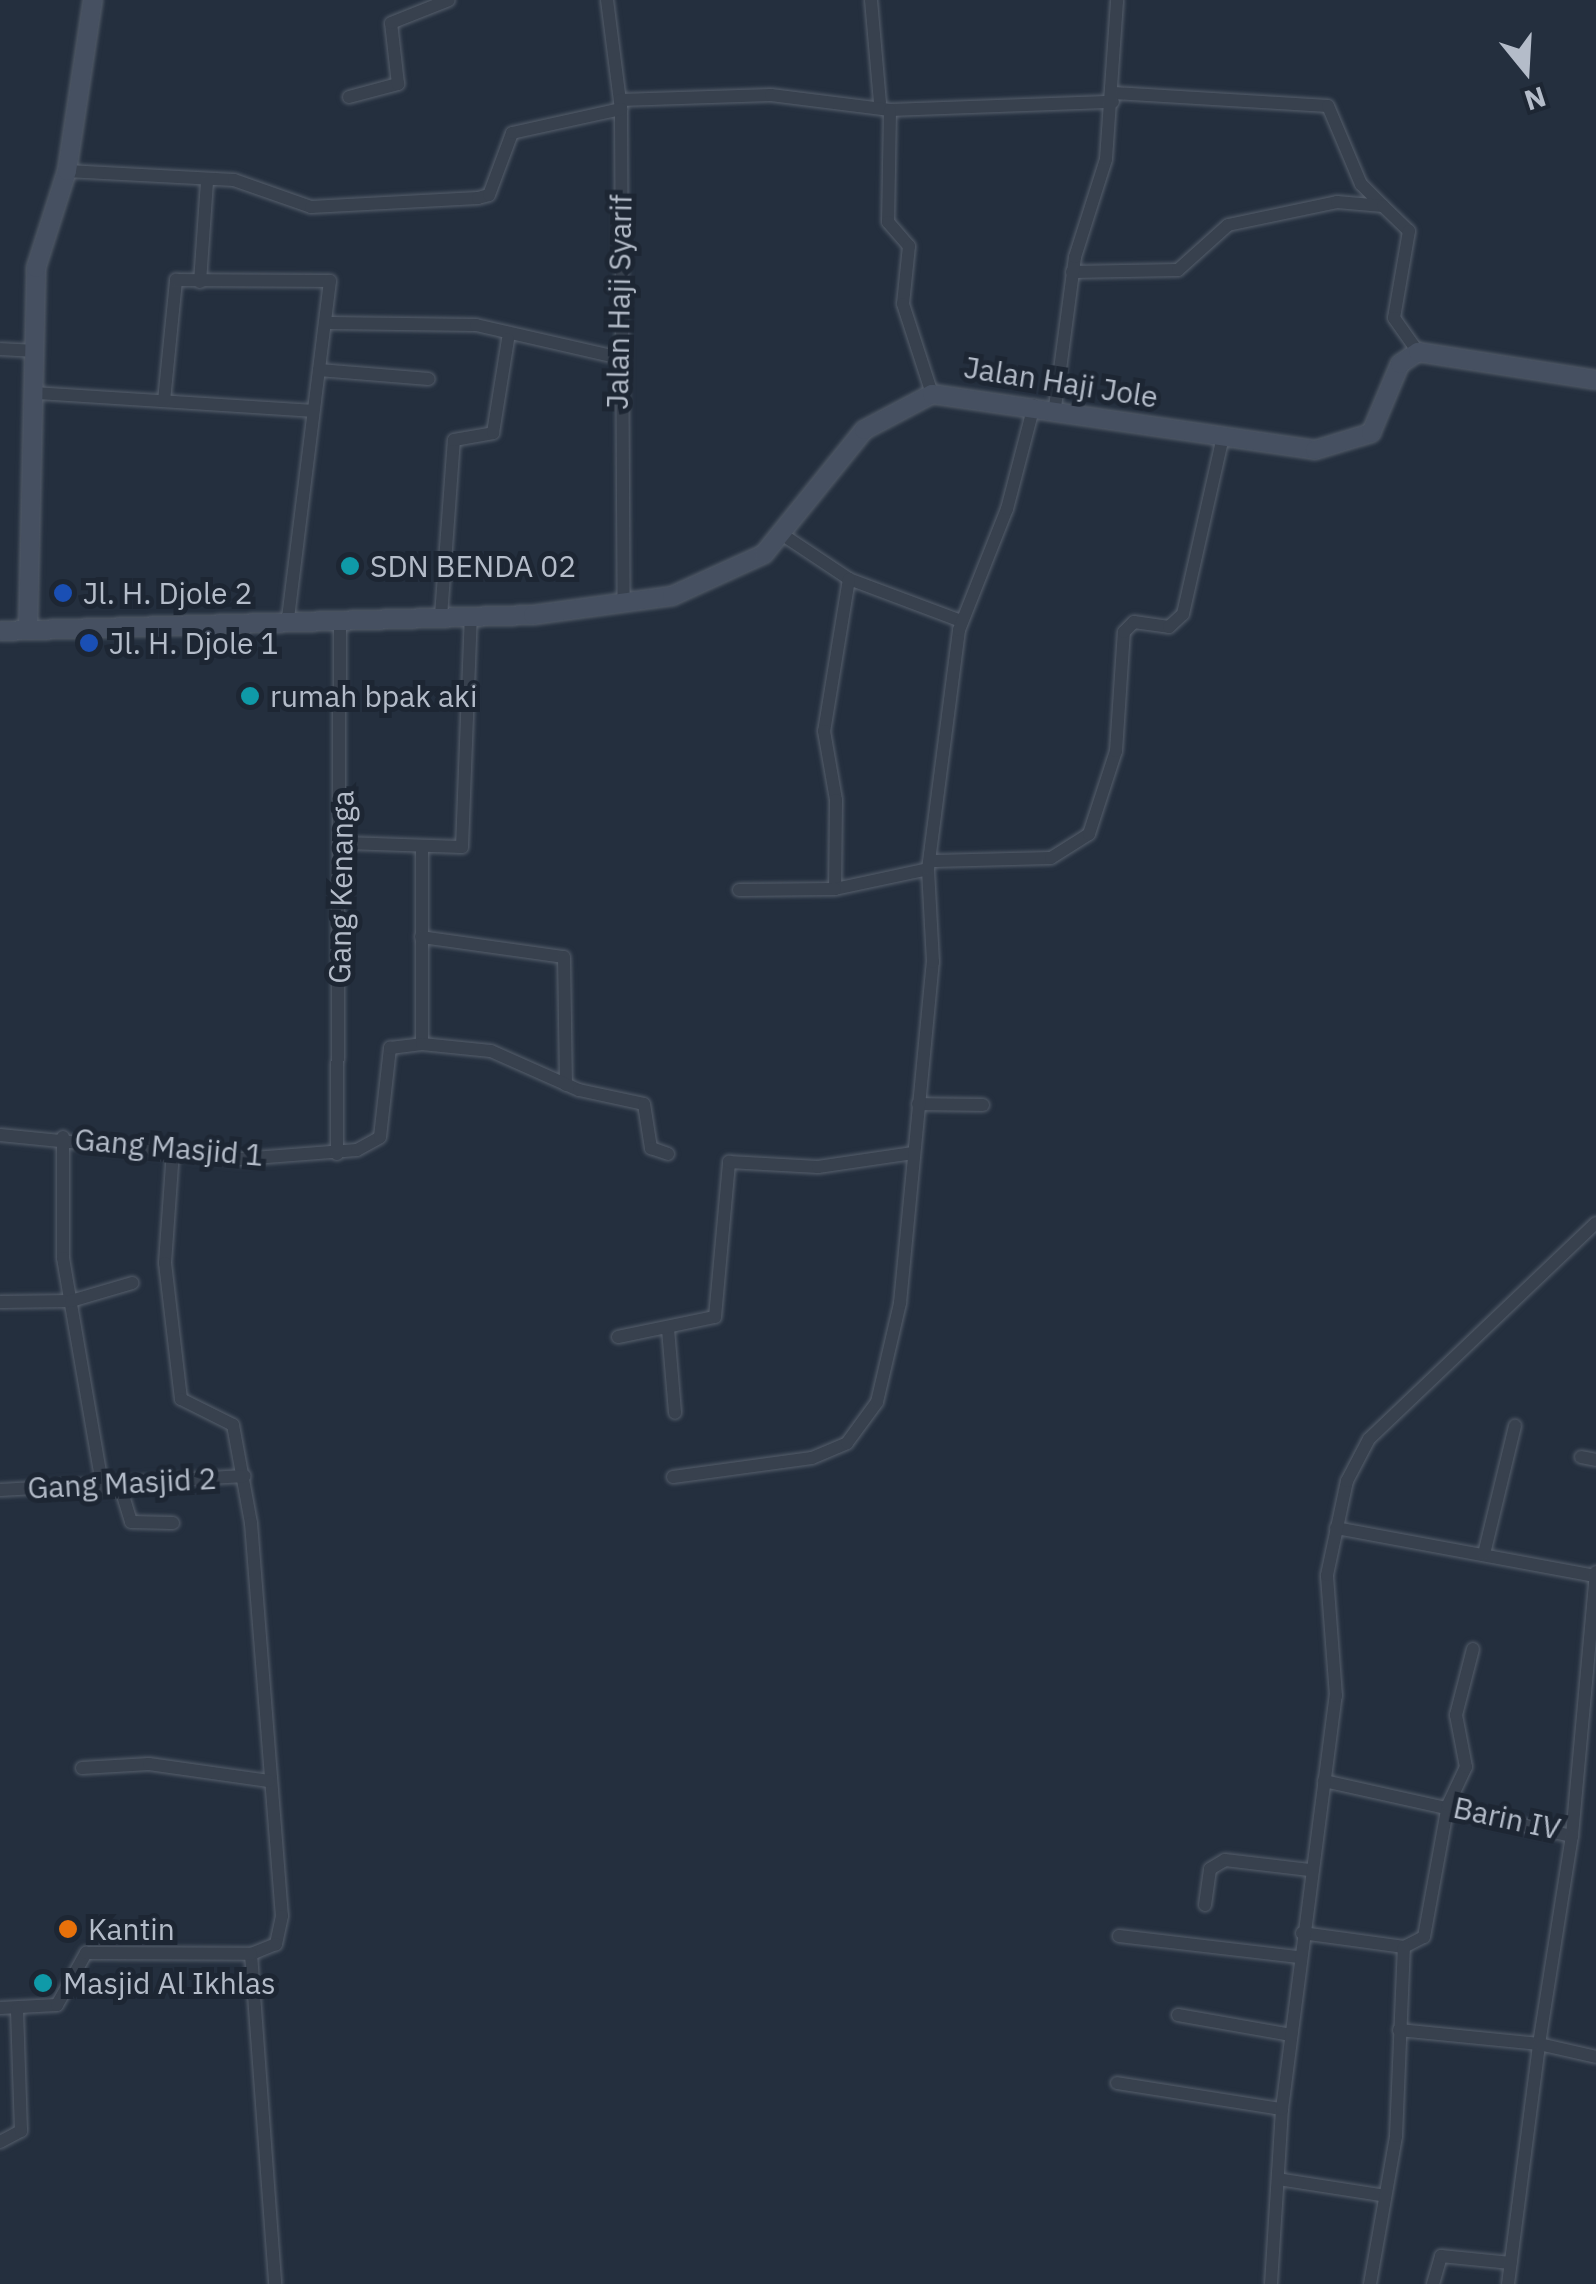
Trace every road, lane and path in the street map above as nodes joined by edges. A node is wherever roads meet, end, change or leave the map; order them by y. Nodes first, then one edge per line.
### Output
1 (93, 0) edge
2 (450, 0) edge
3 (607, 0) edge
4 (871, 0) edge
5 (1118, 0) edge
6 (349, 97) dead end
7 (1114, 97) junction
8 (620, 104) junction
9 (885, 106) junction
10 (67, 171) junction
11 (207, 182) junction
12 (1383, 206) junction
13 (1072, 272) junction
14 (200, 282) junction
15 (329, 322) junction
16 (508, 340) junction
17 (0, 348) edge
18 (35, 351) junction
19 (1418, 352) junction
20 (616, 357) junction
21 (318, 370) junction
22 (428, 380) dead end
23 (1596, 380) edge
24 (36, 393) junction
25 (932, 394) junction
26 (164, 401) junction
27 (1034, 402) junction
28 (1054, 407) junction
29 (312, 411) junction
30 (1223, 436) junction
31 (783, 535) junction
32 (850, 579) junction
33 (624, 605) junction
34 (442, 616) junction
35 (471, 617) junction
36 (340, 620) junction
37 (961, 621) junction
38 (287, 624) junction
39 (28, 630) junction
40 (0, 632) edge
41 (345, 844) junction
42 (422, 849) junction
43 (931, 865) junction
44 (835, 888) junction
45 (739, 890) dead end
46 (421, 937) junction
47 (422, 1044) junction
48 (566, 1085) junction
49 (918, 1104) junction
50 (983, 1105) dead end
51 (0, 1135) edge
52 (63, 1137) junction
53 (174, 1151) junction
54 (913, 1153) junction
55 (337, 1154) junction
56 (668, 1154) dead end
57 (1596, 1223) edge
58 (132, 1283) dead end
59 (71, 1301) junction
60 (0, 1302) edge
61 (668, 1329) junction
62 (618, 1337) dead end
63 (675, 1413) dead end
64 (1514, 1426) dead end
65 (245, 1476) junction
66 (673, 1477) dead end
67 (0, 1490) edge
68 (103, 1490) junction
69 (121, 1490) junction
70 (173, 1523) dead end
71 (1336, 1528) junction
72 (1484, 1554) junction
73 (1595, 1574) edge
74 (1593, 1594) edge
75 (1472, 1649) dead end
76 (1589, 1730) edge
77 (82, 1768) dead end
78 (1324, 1781) junction
79 (269, 1782) junction
80 (1448, 1805) junction
81 (1572, 1836) junction
82 (1309, 1870) junction
83 (1206, 1905) dead end
84 (1302, 1933) junction
85 (1119, 1936) dead end
86 (1404, 1947) junction
87 (251, 1954) junction
88 (1299, 1957) junction
89 (0, 2008) edge
90 (17, 2008) junction
91 (1178, 2014) dead end
92 (1399, 2030) junction
93 (1290, 2035) junction
94 (1539, 2044) junction
95 (1596, 2057) edge
96 (1117, 2083) dead end
97 (1282, 2109) junction
98 (0, 2142) edge
99 (1278, 2179) junction
100 (1380, 2195) junction
101 (1512, 2263) junction
102 (275, 2284) edge
103 (1271, 2284) edge
104 (1370, 2284) edge
105 (1434, 2284) edge
106 (1508, 2284) edge

1 - 10 main road
2 - 6 street
3 - 8 street, Jalan Haji Syarif
4 - 9 street
5 - 7 street
7 - 9 street
7 - 12 street
7 - 13 street
8 - 9 street
8 - 11 street
8 - 20 street, Jalan Haji Syarif
9 - 25 street
10 - 11 street
10 - 18 main road
11 - 14 street
12 - 13 street
12 - 19 street
13 - 28 street
14 - 15 street
14 - 26 street
15 - 16 street
15 - 21 street
16 - 20 street
16 - 34 street
17 - 18 street
18 - 24 main road
19 - 23 main road
19 - 30 main road, Jalan Haji Jole
20 - 33 street, Jalan Haji Syarif
21 - 22 street
21 - 29 street
24 - 26 street
24 - 39 main road
25 - 27 main road, Jalan Haji Jole
25 - 31 main road, Jalan Haji Jole
26 - 29 street
27 - 28 main road, Jalan Haji Jole
27 - 37 street
28 - 30 main road, Jalan Haji Jole
29 - 38 street
30 - 43 street
31 - 32 street
31 - 33 main road, Jalan Haji Jole
32 - 37 street
32 - 44 street
33 - 35 main road, Jalan Haji Jole
34 - 35 main road, Jalan Haji Jole
34 - 36 main road, Jalan Haji Jole
35 - 42 street
36 - 38 main road, Jalan Haji Jole
36 - 41 street, Gang Kenanga
37 - 43 street
38 - 39 main road, Jalan Haji Jole
39 - 40 main road, Jalan Haji Jole
41 - 42 street
41 - 55 street, Gang Kenanga
42 - 46 street
43 - 44 street
43 - 49 street
44 - 45 street
46 - 47 street
46 - 48 street
47 - 48 street
47 - 55 street
48 - 56 street
49 - 50 street
49 - 54 street
51 - 52 street, Gang Masjid 1
52 - 53 street, Gang Masjid 1
52 - 59 street
53 - 55 street, Gang Masjid 1
53 - 65 street
54 - 61 street
54 - 66 street
57 - 71 street
58 - 59 street
59 - 60 street
59 - 68 street
61 - 62 street
61 - 63 street
64 - 72 street
65 - 69 street, Gang Masjid 2
65 - 79 street
67 - 68 street, Gang Masjid 2
68 - 69 street, Gang Masjid 2
69 - 70 street
71 - 72 street
71 - 78 street
72 - 73 street
73 - 74 street, Barin IV
74 - 76 street, Barin IV
75 - 80 street
76 - 81 street, Barin IV
77 - 79 street
78 - 80 street, Barin IV
78 - 82 street
79 - 87 street
80 - 81 street, Barin IV
80 - 86 street
81 - 94 street
82 - 83 street
82 - 84 street
84 - 86 street
84 - 88 street
85 - 88 street
86 - 92 street
87 - 90 street
87 - 102 street
88 - 93 street
89 - 90 street
90 - 98 street
91 - 93 street
92 - 94 street
92 - 100 street
93 - 97 street
94 - 95 street
94 - 101 street
96 - 97 street
97 - 99 street
99 - 100 street
99 - 103 street
100 - 104 street
101 - 105 street
101 - 106 street

